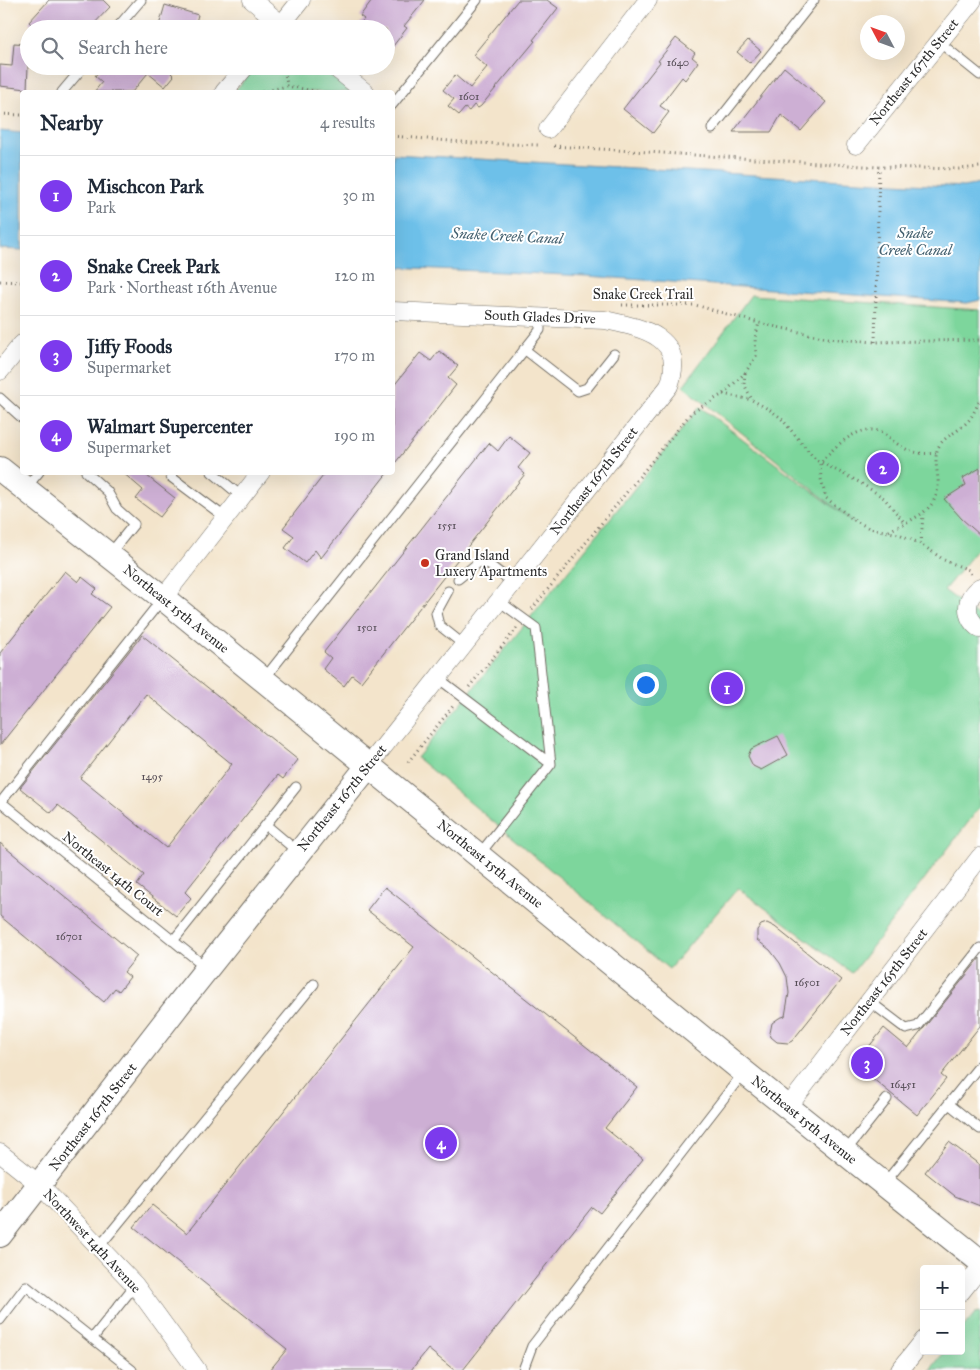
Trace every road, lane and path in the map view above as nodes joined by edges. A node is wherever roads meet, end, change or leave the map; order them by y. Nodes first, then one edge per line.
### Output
1 (141, 0) edge
2 (252, 0) edge
3 (301, 0) edge
4 (476, 0) edge
5 (648, 0) edge
6 (814, 0) edge
7 (973, 0) edge
8 (124, 20) edge
9 (274, 20) edge
10 (287, 20) edge
11 (939, 42) junction
12 (76, 75) edge
13 (238, 75) edge
14 (285, 75) edge
15 (344, 75) edge
16 (980, 76) edge
17 (287, 86) junction
18 (64, 90) edge
19 (226, 90) edge
20 (270, 90) edge
21 (309, 90) edge
22 (363, 90) edge
23 (395, 101) edge
24 (0, 114) edge
25 (20, 115) edge
26 (548, 129) dead end
27 (712, 129) dead end
28 (395, 136) edge
29 (856, 145) dead end
30 (879, 167) junction
31 (980, 168) edge
32 (0, 281) edge
33 (20, 282) edge
34 (613, 305) dead end
35 (395, 311) edge
36 (540, 317) junction
37 (760, 323) junction
38 (980, 340) edge
39 (875, 342) junction
40 (20, 346) edge
41 (524, 349) junction
42 (614, 354) dead end
43 (674, 357) joint
44 (0, 371) edge
45 (745, 373) junction
46 (722, 394) junction
47 (0, 398) edge
48 (980, 399) edge
49 (752, 400) junction
50 (20, 416) edge
51 (936, 454) junction
52 (820, 463) junction
53 (0, 469) edge
54 (89, 475) edge
55 (216, 475) edge
56 (259, 475) edge
57 (171, 477) dead end
58 (32, 481) edge
59 (242, 497) junction
60 (923, 514) junction
61 (226, 518) junction
62 (904, 522) junction
63 (888, 531) junction
64 (921, 544) junction
65 (109, 555) junction
66 (458, 578) dead end
67 (977, 582) edge
68 (513, 583) junction
69 (448, 591) dead end
70 (163, 598) junction
71 (499, 600) junction
72 (524, 618) junction
73 (980, 629) edge
74 (464, 645) junction
75 (438, 678) junction
76 (264, 680) junction
77 (461, 696) junction
78 (408, 762) dead end
79 (551, 764) junction
80 (369, 765) junction
81 (296, 787) dead end
82 (1, 802) edge
83 (266, 825) junction
84 (299, 853) junction
85 (479, 855) junction
86 (980, 857) edge
87 (173, 941) junction
88 (980, 948) edge
89 (207, 968) junction
90 (314, 984) dead end
91 (869, 1001) junction
92 (980, 1065) edge
93 (744, 1072) junction
94 (887, 1099) dead end
95 (949, 1104) junction
96 (788, 1107) junction
97 (980, 1129) edge
98 (845, 1152) junction
99 (0, 1153) edge
100 (884, 1184) junction
101 (40, 1186) junction
102 (0, 1236) edge
103 (99, 1247) junction
104 (980, 1260) edge
105 (980, 1268) edge
106 (135, 1285) junction
107 (965, 1287) edge
108 (0, 1320) edge
109 (92, 1339) junction
110 (920, 1344) edge
111 (899, 1368) edge
112 (132, 1370) edge
113 (196, 1370) edge
114 (523, 1370) edge

1 - 8 lane
2 - 9 street
3 - 10 street
4 - 23 lane
5 - 26 street
6 - 27 lane
7 - 11 street, Northeast 167th Street
11 - 16 lane
11 - 29 street, Northeast 167th Street
12 - 18 lane
13 - 19 street
14 - 17 path
15 - 22 street
17 - 20 path
17 - 21 path
24 - 25 path
28 - 30 path
30 - 31 path
30 - 39 path
32 - 33 path
34 - 37 path, Snake Creek Trail
35 - 36 street, South Glades Drive
36 - 41 lane
36 - 43 street, South Glades Drive
37 - 39 path, Snake Creek Trail
37 - 45 path
38 - 39 path, Snake Creek Trail
40 - 44 street
41 - 42 lane
41 - 76 lane
43 - 68 street, Northeast 167th Street
45 - 46 path
45 - 49 path
46 - 49 path
46 - 72 path
47 - 50 lane
48 - 51 path
49 - 52 path
51 - 52 path
51 - 60 path
52 - 62 path
52 - 63 path
53 - 58 street, Northeast 15th Avenue
54 - 65 lane
55 - 59 lane
56 - 59 street
57 - 61 lane
58 - 65 street, Northeast 15th Avenue
59 - 61 street
60 - 62 path
60 - 64 path
61 - 70 street
62 - 63 path
63 - 64 path
64 - 67 path
65 - 70 street, Northeast 15th Avenue
66 - 68 lane
67 - 73 street
68 - 71 street, Northeast 167th Street
69 - 74 lane
70 - 76 street, Northeast 15th Avenue
70 - 82 lane
71 - 72 lane
71 - 74 street, Northeast 167th Street
72 - 77 path
72 - 79 lane
74 - 75 street, Northeast 167th Street
75 - 77 lane
75 - 80 street, Northeast 167th Street
76 - 80 street, Northeast 15th Avenue
77 - 78 path
77 - 79 lane
79 - 85 lane
80 - 84 street, Northeast 167th Street
80 - 85 street, Northeast 15th Avenue
81 - 83 lane
82 - 87 lane, Northeast 14th Court
83 - 84 lane
83 - 87 lane
84 - 89 street, Northeast 167th Street
85 - 93 street, Northeast 15th Avenue
86 - 91 street, Northeast 165th Street
87 - 89 lane, Northeast 14th Court
88 - 91 lane
89 - 101 street, Northeast 167th Street
90 - 103 lane
91 - 96 street, Northeast 165th Street
92 - 95 lane
93 - 96 street, Northeast 15th Avenue
93 - 114 lane
94 - 98 lane
95 - 97 lane
95 - 100 lane
96 - 98 street, Northeast 15th Avenue
98 - 100 street, Northeast 15th Avenue
99 - 101 street, Northwest 14th Avenue
100 - 104 street, Northeast 15th Avenue
101 - 102 street, Northeast 167th Street
101 - 103 street, Northwest 14th Avenue
103 - 106 street, Northwest 14th Avenue
105 - 107 street
106 - 109 lane
106 - 113 street, Northwest 14th Avenue
108 - 109 lane
109 - 112 lane
110 - 111 street

